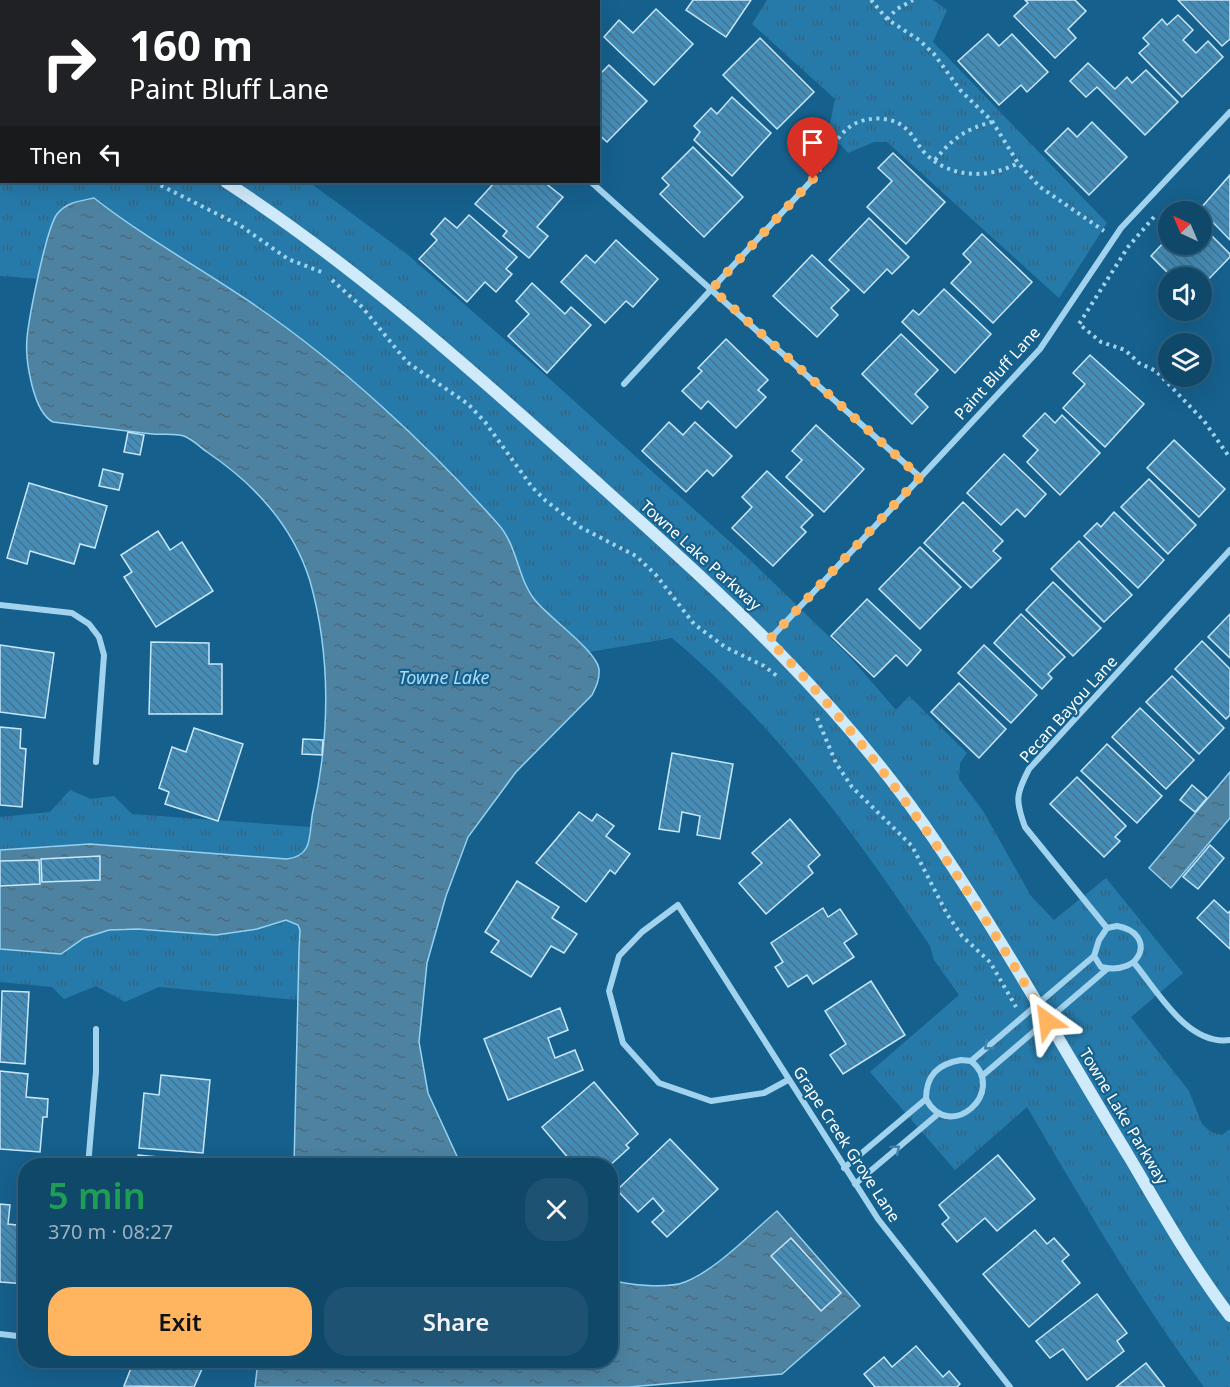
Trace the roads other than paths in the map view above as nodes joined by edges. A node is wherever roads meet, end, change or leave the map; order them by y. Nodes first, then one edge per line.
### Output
1 (1230, 112) edge
2 (813, 179) road end
3 (227, 183) edge
4 (592, 183) edge
5 (712, 289) junction
6 (624, 384) dead end
7 (920, 477) junction
8 (1230, 550) edge
9 (0, 605) edge
10 (769, 640) junction
11 (96, 762) dead end
12 (1107, 928) junction
13 (1094, 956) junction
14 (1135, 964) junction
15 (1107, 969) junction
16 (1037, 1004) junction
17 (1047, 1021) junction
18 (96, 1029) dead end
19 (1230, 1040) edge
20 (970, 1061) junction
21 (982, 1076) junction
22 (788, 1080) junction
23 (926, 1099) junction
24 (938, 1114) junction
25 (89, 1158) edge
26 (844, 1168) junction
27 (855, 1184) junction
28 (1230, 1316) edge
29 (0, 1334) edge
30 (18, 1336) edge
31 (1010, 1387) edge

1 - 7 street, Paint Bluff Lane
2 - 5 street
3 - 10 street, Towne Lake Parkway
4 - 5 street
5 - 6 street
5 - 7 street
7 - 10 street, Paint Bluff Lane
8 - 12 street, Pecan Bayou Lane
9 - 11 street
10 - 16 street, Towne Lake Parkway
12 - 13 street
12 - 14 street
13 - 15 street
13 - 16 street
14 - 15 street
14 - 19 street
15 - 17 street
16 - 17 street, Towne Lake Parkway
16 -> 20 street
17 - 21 street
17 - 28 street, Towne Lake Parkway
18 - 25 street
20 - 21 street
20 - 23 street
21 - 24 street
22 - 22 street, Grape Creek Grove Lane
22 - 26 street, Grape Creek Grove Lane
23 - 24 street
23 - 26 street
27 -> 24 street
26 - 27 street, Grape Creek Grove Lane
27 - 31 street, Grape Creek Grove Lane
29 - 30 street

